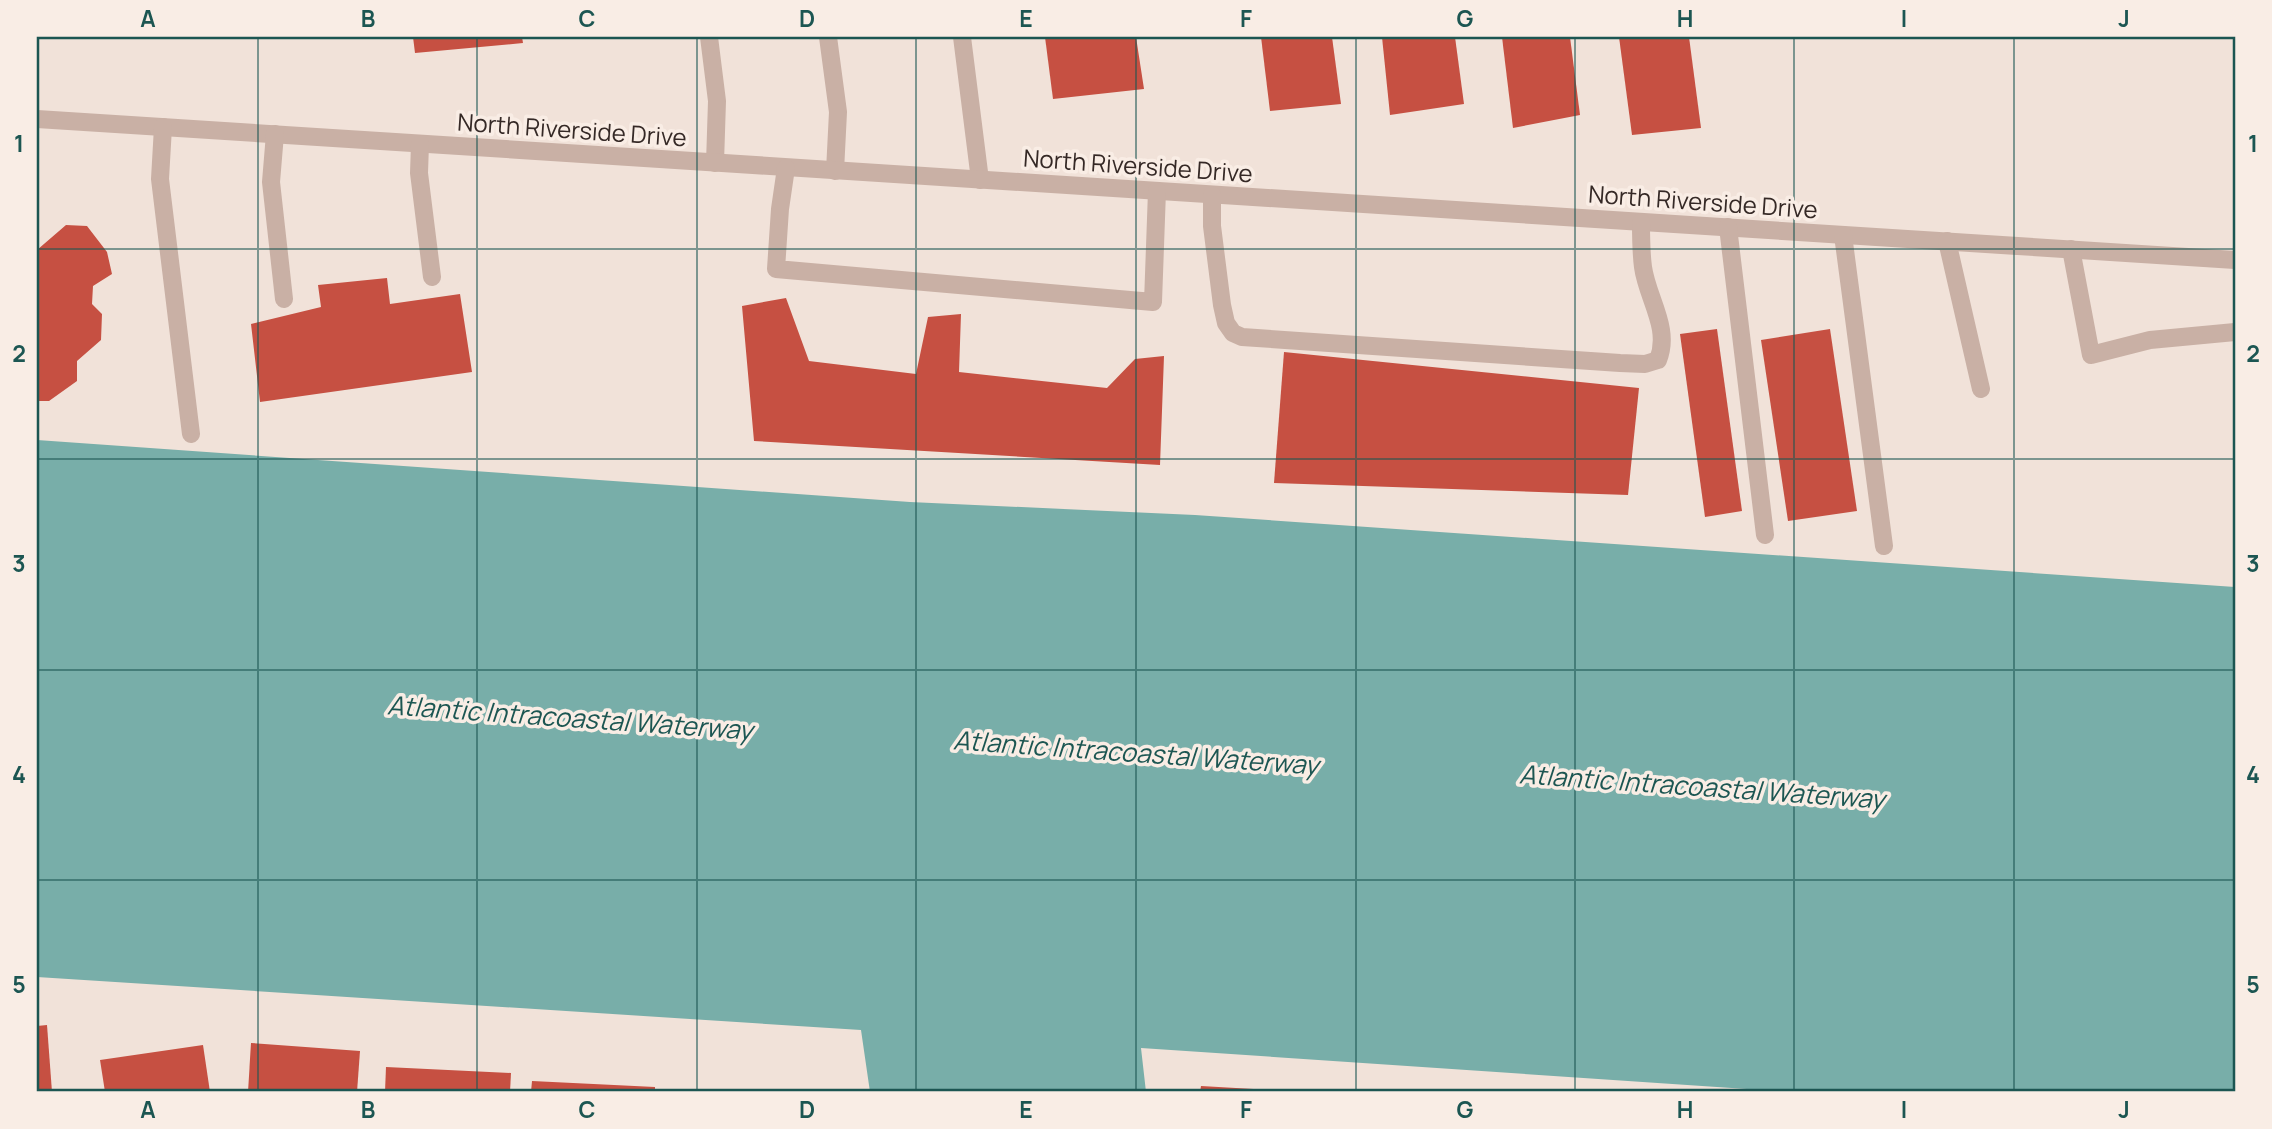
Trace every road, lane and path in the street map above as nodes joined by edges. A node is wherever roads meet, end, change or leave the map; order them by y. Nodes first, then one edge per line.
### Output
1 (709, 37) edge
2 (828, 37) edge
3 (962, 37) edge
4 (37, 119) edge
5 (163, 127) junction
6 (275, 134) junction
7 (420, 144) junction
8 (715, 163) junction
9 (786, 167) junction
10 (835, 171) junction
11 (980, 180) junction
12 (1157, 191) junction
13 (1212, 195) junction
14 (1641, 222) junction
15 (1728, 227) junction
16 (1843, 235) junction
17 (1947, 242) junction
18 (2071, 249) junction
19 (2235, 260) edge
20 (432, 277) dead end
21 (284, 299) dead end
22 (2235, 332) edge
23 (1981, 389) dead end
24 (191, 434) dead end
25 (1765, 535) dead end
26 (1884, 547) dead end

1 - 8 street
2 - 10 street
3 - 11 street
4 - 5 street, North Riverside Drive
5 - 6 street, North Riverside Drive
5 - 24 street
6 - 7 street, North Riverside Drive
6 - 21 street
7 - 8 street, North Riverside Drive
7 - 20 street
8 - 9 street, North Riverside Drive
9 - 10 street, North Riverside Drive
9 - 12 street
10 - 11 street, North Riverside Drive
11 - 12 street, North Riverside Drive
12 - 13 street, North Riverside Drive
13 - 14 street, North Riverside Drive
13 - 14 street
14 - 15 street, North Riverside Drive
15 - 16 street, North Riverside Drive
15 - 25 street
16 - 17 street, North Riverside Drive
16 - 26 street
17 - 18 street, North Riverside Drive
17 - 23 street
18 - 19 street, North Riverside Drive
18 - 22 street

